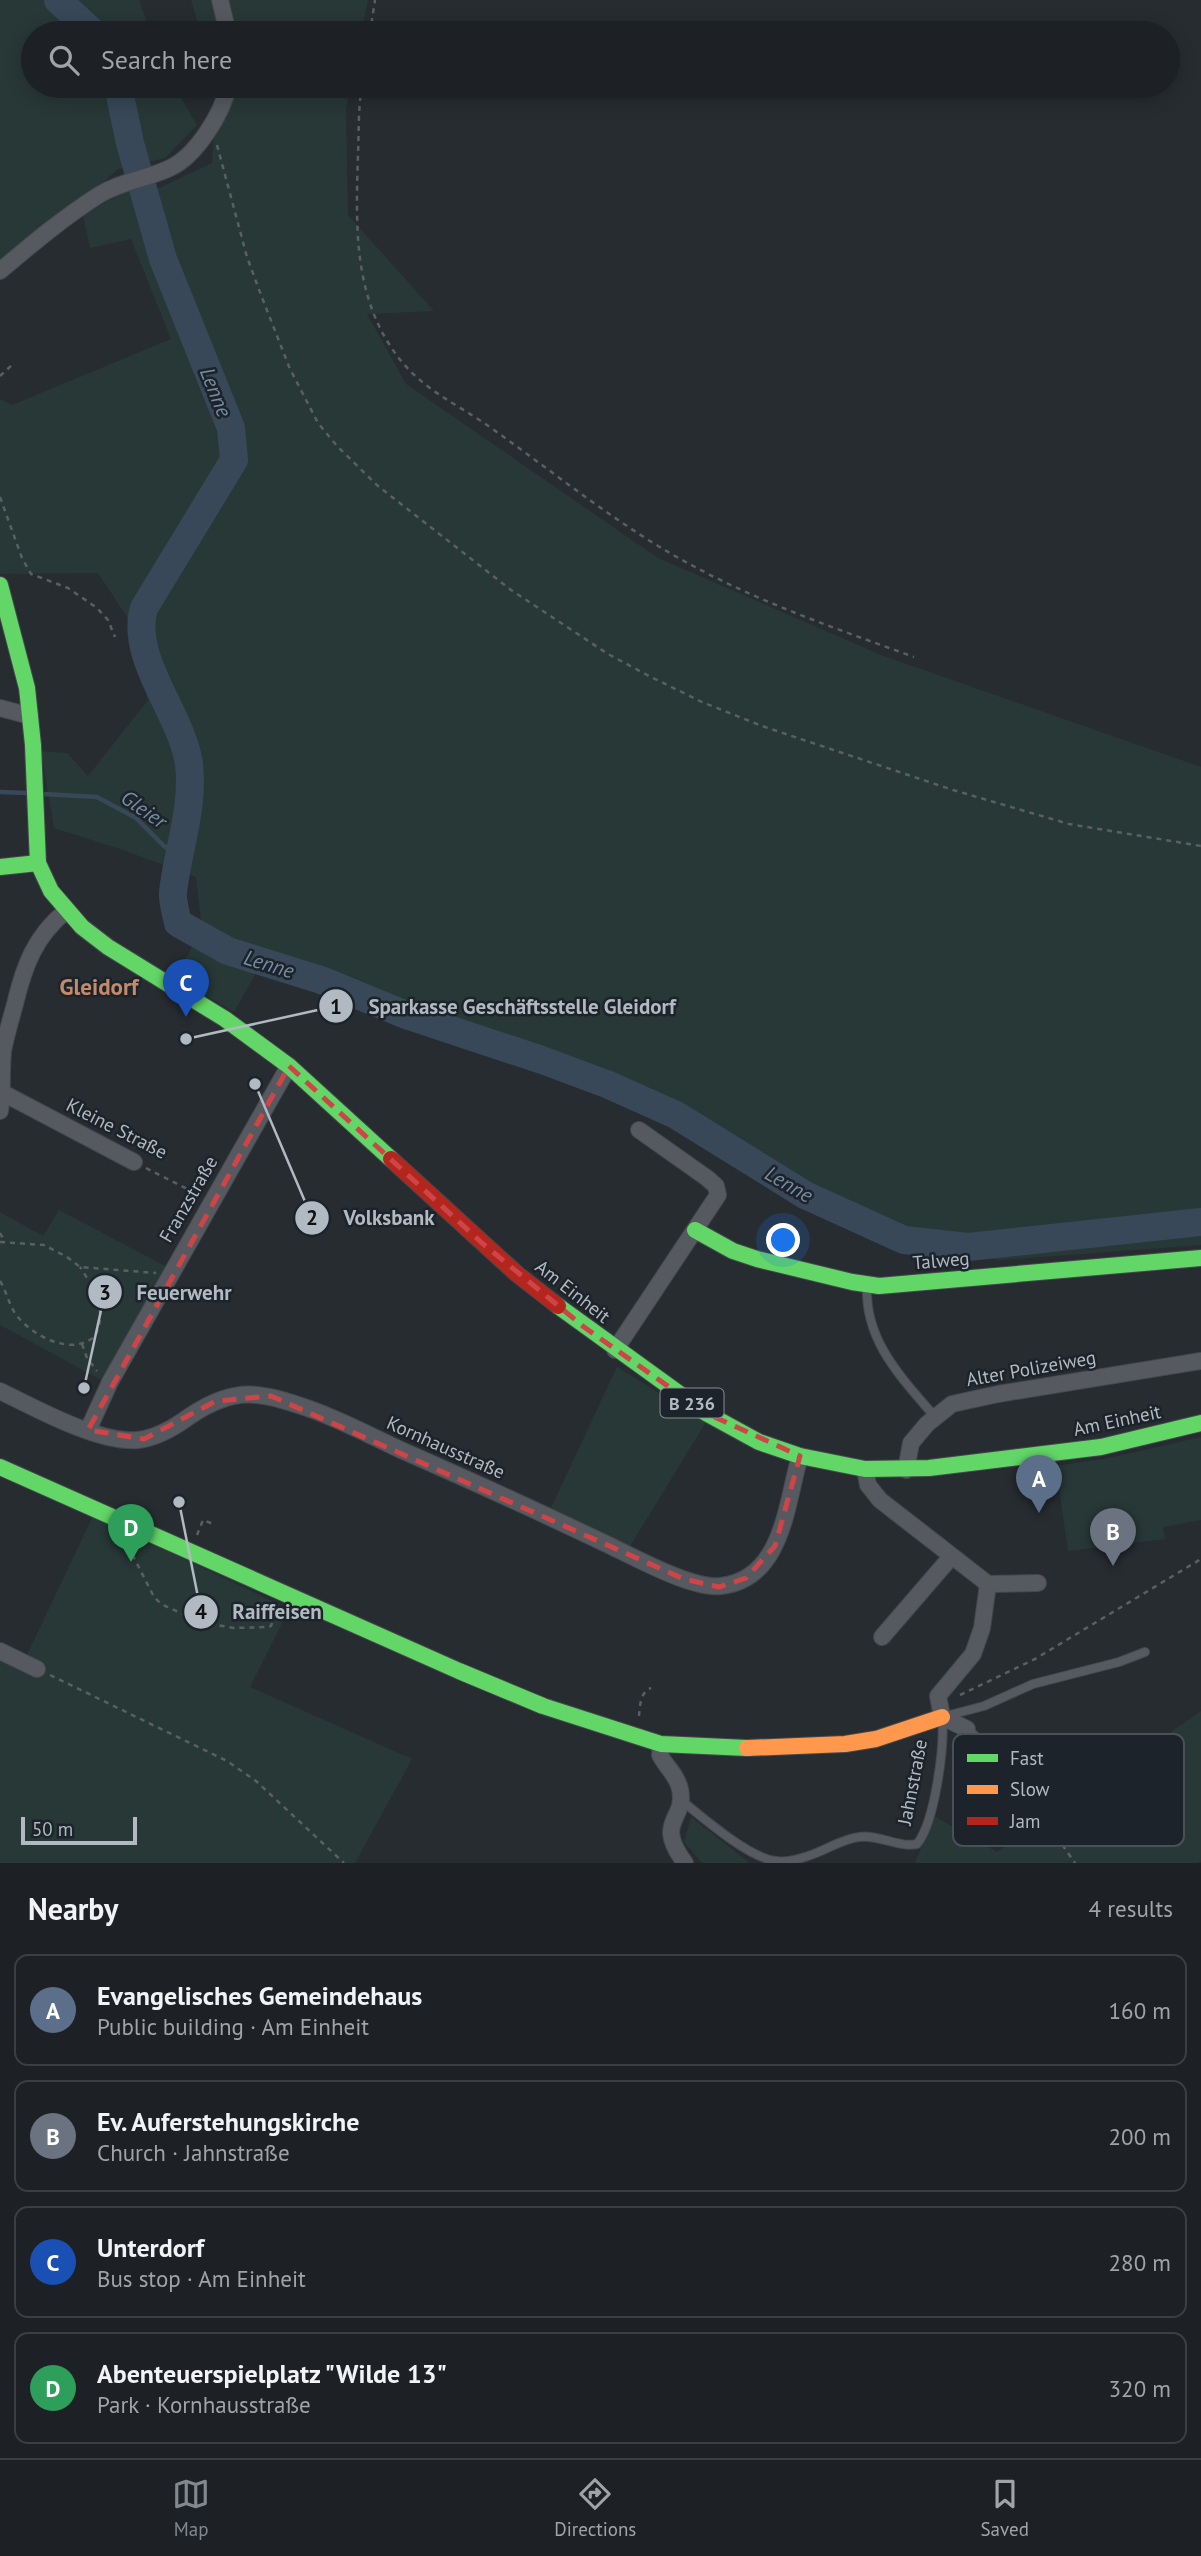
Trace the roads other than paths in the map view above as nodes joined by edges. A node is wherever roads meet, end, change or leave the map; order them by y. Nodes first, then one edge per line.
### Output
1 (220, 0) edge
2 (225, 21) edge
3 (224, 98) edge
4 (0, 271) edge
5 (0, 585) edge
6 (0, 708) edge
7 (30, 716) junction
8 (38, 863) junction
9 (0, 867) edge
10 (65, 911) junction
11 (2, 1052) edge
12 (289, 1066) junction
13 (3, 1093) junction
14 (0, 1111) edge
15 (639, 1130) dead end
16 (134, 1162) road end
17 (695, 1230) junction
18 (1201, 1258) edge
19 (867, 1285) junction
20 (615, 1350) junction
21 (1201, 1361) edge
22 (0, 1391) edge
23 (934, 1417) junction
24 (1201, 1423) edge
25 (88, 1430) junction
26 (800, 1456) junction
27 (0, 1467) edge
28 (865, 1469) junction
29 (906, 1470) junction
30 (951, 1557) junction
31 (1038, 1583) dead end
32 (988, 1584) junction
33 (881, 1637) dead end
34 (0, 1651) edge
35 (1145, 1652) dead end
36 (37, 1669) road end
37 (940, 1710) junction
38 (967, 1729) joint
39 (973, 1734) edge
40 (661, 1744) junction
41 (681, 1800) junction
42 (685, 1863) edge

1 - 2 street
3 - 4 street
5 - 7 main road, B 236
6 - 7 street
7 - 8 main road, B 236
8 - 9 main road
8 - 10 main road, Am Einheit / B 236
10 - 11 street
10 - 12 main road, Am Einheit / B 236
11 - 13 street
12 - 20 main road, Am Einheit / B 236
12 - 25 street, Franzstraße
13 - 14 street
13 - 16 street, Kleine Straße
15 - 17 street
17 - 19 main road, Talweg
17 - 20 street
18 - 19 main road, Talweg
19 - 23 lane
20 - 26 main road, Am Einheit / B 236
21 - 23 street, Alter Polizeiweg
22 - 25 street, Kornhausstraße
23 - 29 street, Alter Polizeiweg
24 - 29 main road, Am Einheit / B 236
25 - 26 street, Kornhausstraße
26 - 28 main road, Am Einheit / B 236
27 - 40 main road, Jahnstraße
28 - 29 main road, Am Einheit / B 236
28 - 30 street
30 - 32 street
30 - 33 street
31 - 32 street
32 - 37 street, Jahnstraße
34 - 36 street
35 - 37 lane
37 - 38 street, Jahnstraße
37 - 40 main road, Jahnstraße
37 - 41 lane, Jahnstraße
38 - 39 lane
40 - 41 street
41 - 42 street

